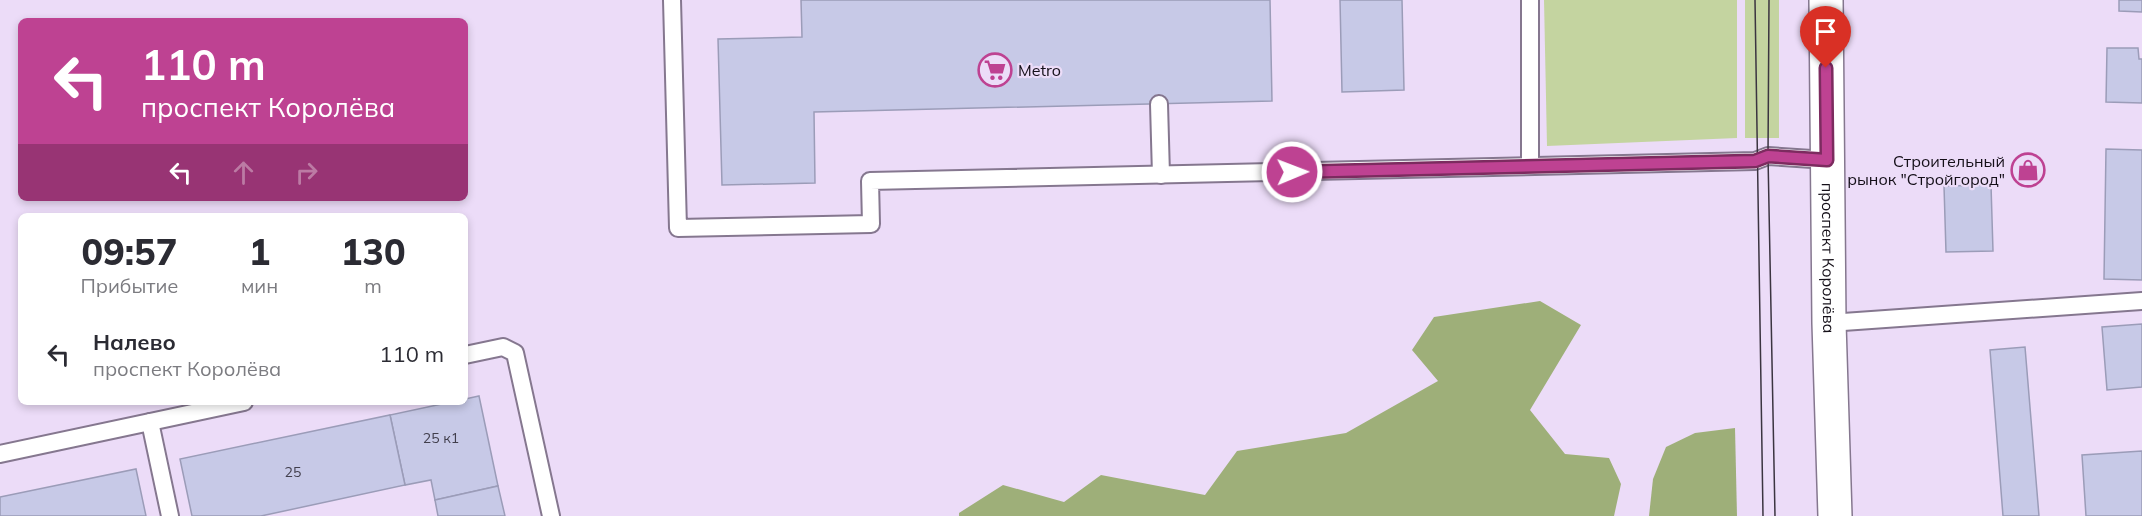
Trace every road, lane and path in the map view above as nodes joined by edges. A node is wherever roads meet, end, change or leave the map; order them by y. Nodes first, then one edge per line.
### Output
1 (672, 0) edge
2 (1530, 0) edge
3 (1826, 0) edge
4 (1159, 104) dead end
5 (1827, 160) junction
6 (1530, 166) junction
7 (1161, 175) junction
8 (2142, 301) edge
9 (1829, 323) junction
10 (468, 354) edge
11 (230, 405) edge
12 (150, 422) junction
13 (0, 454) edge
14 (170, 516) edge
15 (551, 516) edge
16 (1835, 516) edge

1 - 7 lane
2 - 6 lane
3 - 5 main road, проспект Королёва
4 - 7 lane
5 - 6 lane
5 - 9 main road, проспект Королёва
6 - 7 lane
8 - 9 lane
9 - 16 main road, проспект Королёва
10 - 15 lane
11 - 12 lane
12 - 13 lane
12 - 14 lane

